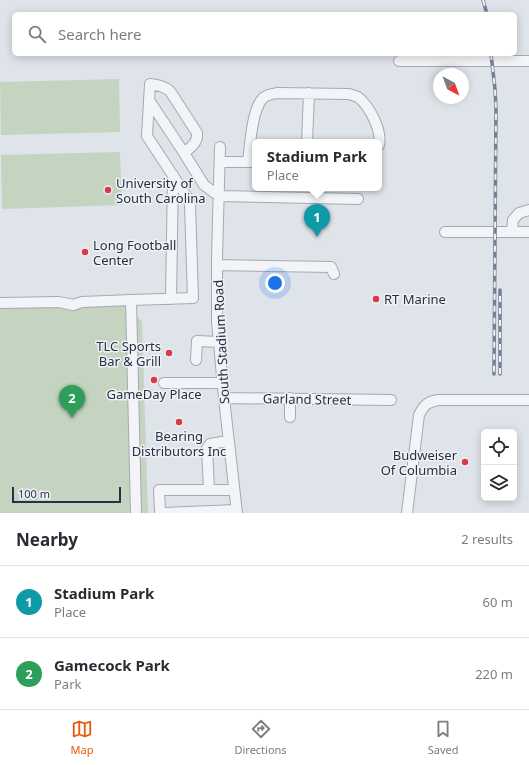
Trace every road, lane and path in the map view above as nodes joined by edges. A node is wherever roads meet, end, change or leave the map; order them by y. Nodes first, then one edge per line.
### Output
1 (398, 61) dead end
2 (529, 61) edge
3 (309, 93) junction
4 (149, 100) junction
5 (253, 139) edge
6 (307, 139) edge
7 (379, 139) edge
8 (220, 146) dead end
9 (252, 148) edge
10 (184, 153) junction
11 (220, 162) junction
12 (251, 162) edge
13 (173, 175) junction
14 (219, 196) junction
15 (358, 199) dead end
16 (529, 210) edge
17 (445, 232) dead end
18 (512, 232) junction
19 (529, 232) edge
20 (217, 265) junction
21 (334, 274) dead end
22 (171, 299) junction
23 (131, 300) junction
24 (0, 303) edge
25 (219, 342) junction
26 (196, 360) dead end
27 (164, 383) dead end
28 (222, 383) junction
29 (224, 398) junction
30 (290, 398) junction
31 (391, 400) dead end
32 (529, 400) edge
33 (290, 417) dead end
34 (228, 441) junction
35 (209, 490) junction
36 (234, 490) junction
37 (236, 511) edge
38 (136, 513) edge
39 (163, 513) edge
40 (407, 513) edge

1 - 2 street
3 - 5 street
3 - 6 street
3 - 7 street
4 - 10 street
4 - 10 street
4 - 13 street
8 - 11 street, South Stadium Road
9 - 12 street
10 - 14 street
11 - 12 street
11 - 14 street, South Stadium Road
13 - 22 street
13 - 22 street
14 - 15 street
14 - 20 street, South Stadium Road
16 - 18 street
17 - 18 street
18 - 19 street
20 - 21 street
20 - 25 street, South Stadium Road
22 - 23 street
23 - 24 street
23 - 38 street
25 - 26 street
25 - 28 street, South Stadium Road
27 - 28 street
28 - 29 street, South Stadium Road
29 - 30 street, Garland Street
29 - 34 street, South Stadium Road
30 - 31 street, Garland Street
30 - 33 street
32 - 40 street
34 - 35 street
34 - 36 street, South Stadium Road
35 - 36 street
35 - 39 street
36 - 37 street, South Stadium Road
37 - 39 street

